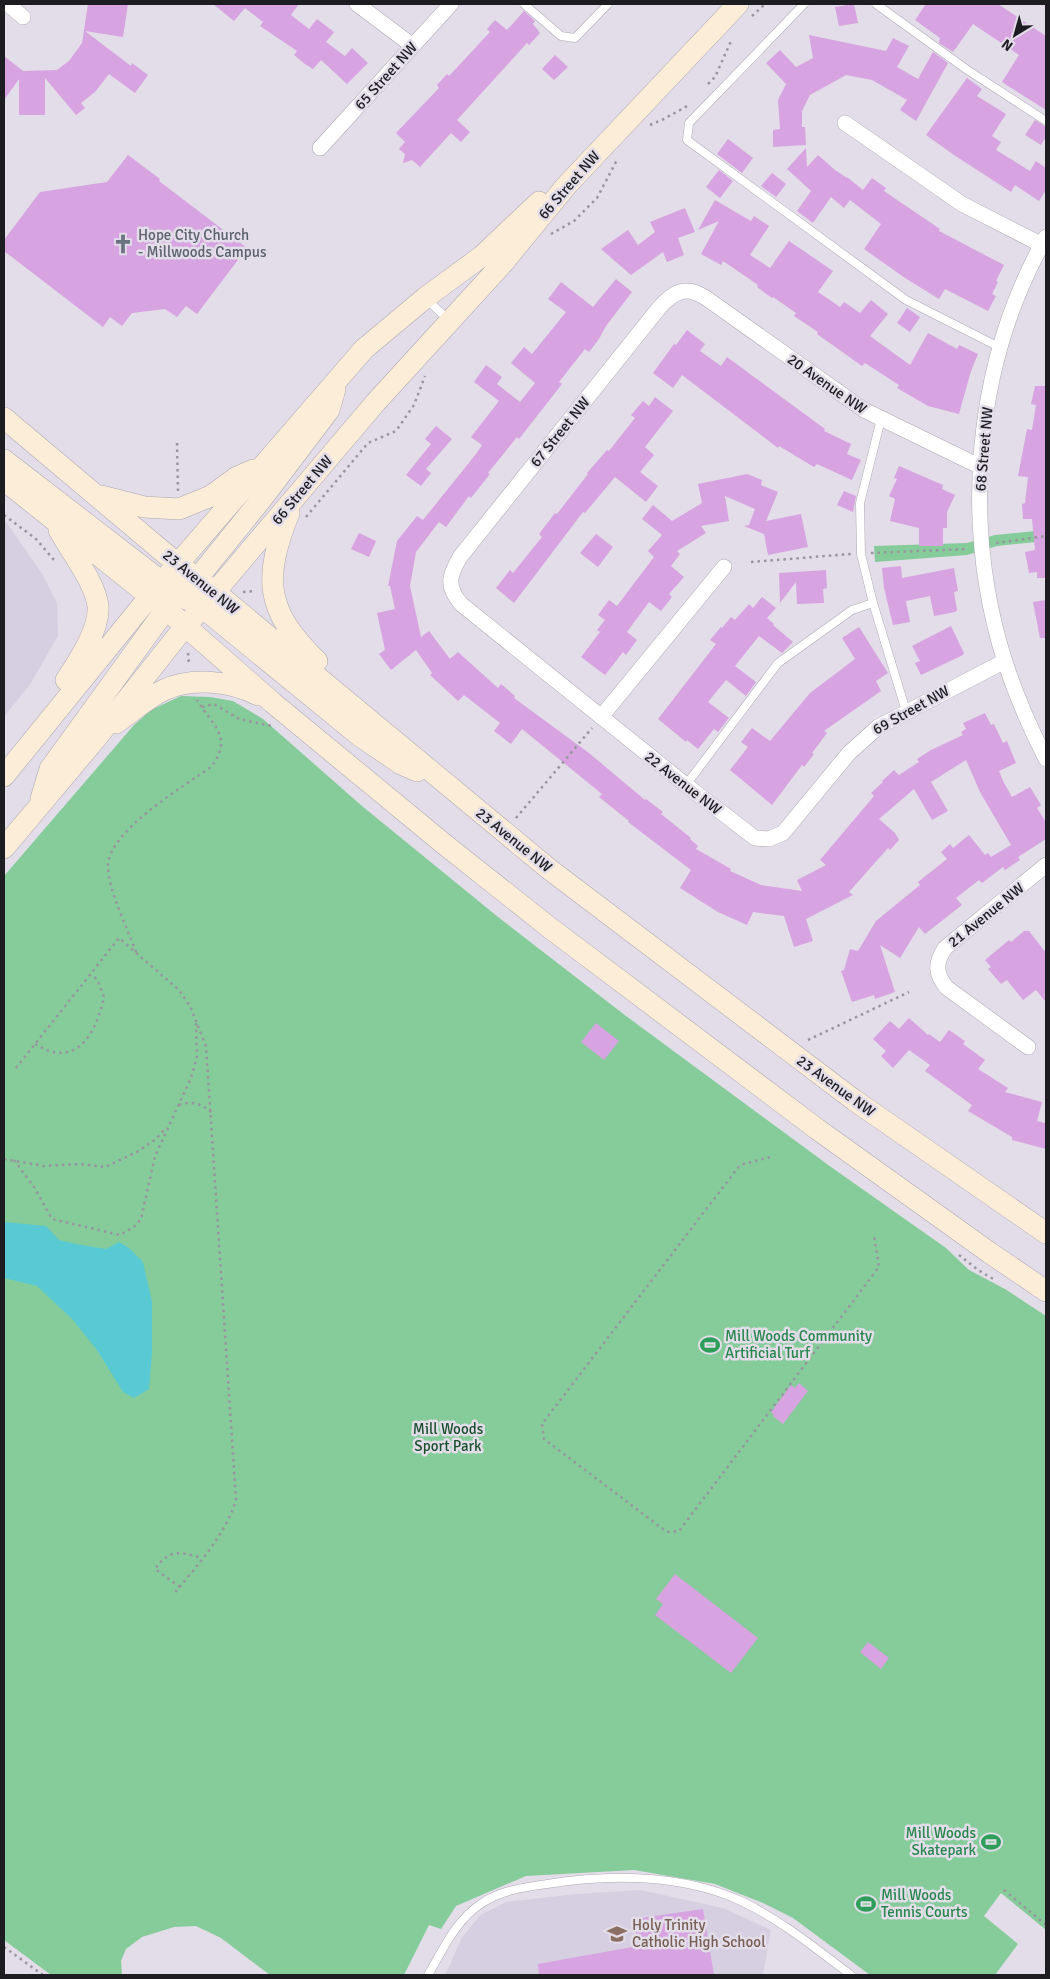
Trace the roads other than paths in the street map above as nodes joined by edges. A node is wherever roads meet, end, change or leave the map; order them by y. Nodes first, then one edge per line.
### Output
1 (8, 4) edge
2 (357, 4) edge
3 (451, 4) edge
4 (524, 4) edge
5 (608, 4) edge
6 (804, 4) edge
7 (876, 4) edge
8 (745, 10) edge
9 (23, 17) dead end
10 (413, 46) junction
11 (1046, 120) edge
12 (845, 123) dead end
13 (610, 139) junction
14 (320, 148) dead end
15 (1045, 243) edge
16 (681, 291) joint
17 (425, 298) junction
18 (449, 320) junction
19 (1001, 348) junction
20 (338, 377) junction
21 (4, 418) edge
22 (881, 419) junction
23 (4, 460) edge
24 (263, 466) junction
25 (981, 467) junction
26 (4, 480) edge
27 (95, 494) junction
28 (294, 500) junction
29 (52, 519) junction
30 (724, 567) dead end
31 (450, 582) joint
32 (182, 591) junction
33 (873, 603) junction
34 (186, 627) junction
35 (1005, 661) junction
36 (273, 703) junction
37 (356, 709) junction
38 (906, 711) junction
39 (597, 722) junction
40 (39, 732) junction
41 (98, 736) junction
42 (1046, 759) edge
43 (4, 776) edge
44 (447, 784) junction
45 (686, 785) junction
46 (39, 806) junction
47 (769, 839) joint
48 (4, 848) edge
49 (1046, 865) edge
50 (1028, 1047) dead end
51 (1046, 1233) edge
52 (1046, 1291) edge
53 (428, 1975) edge
54 (851, 1975) edge

1 - 9 street
2 - 10 street
3 - 10 street, 65 Street NW
4 - 5 lane
6 - 19 lane
7 - 11 lane
8 - 13 main road, 66 Street NW
10 - 14 street, 65 Street NW
12 - 15 street, 68 Street NW
13 - 17 main road, 66 Street NW
13 - 18 main road, 66 Street NW
15 - 19 street, 68 Street NW
16 - 22 street, 20 Avenue NW
16 - 31 street, 67 Street NW
17 - 18 lane
17 - 20 main road, 66 Street NW
18 - 28 main road, 66 Street NW
19 - 25 street, 68 Street NW
20 - 24 main road, 66 Street NW
20 - 32 main road
21 - 27 main road, 23 Avenue NW
22 - 25 street, 20 Avenue NW
22 - 33 lane
23 - 32 main road
24 - 27 main road
24 - 32 main road, 66 Street NW
25 - 35 street, 68 Street NW
26 - 29 main road, 23 Avenue NW
27 - 32 main road, 23 Avenue NW
28 - 32 main road, 66 Street NW
28 - 37 main road
29 - 32 main road, 23 Avenue NW
29 - 40 main road
30 - 39 street
31 - 39 street, 22 Avenue NW
32 - 34 main road, 66 Street NW
32 - 37 main road, 23 Avenue NW
32 - 40 main road, 66 Street NW
32 - 44 main road
32 - 46 main road
33 - 38 lane
33 - 45 lane
34 - 36 main road
34 - 41 main road, 66 Street NW
35 - 38 street, 69 Street NW
35 - 42 street
36 - 41 main road
36 - 52 main road
37 - 44 main road, 23 Avenue NW
38 - 47 street, 69 Street NW
39 - 45 street, 22 Avenue NW
40 - 43 main road, 66 Street NW
41 - 46 main road, 66 Street NW
44 - 51 main road, 23 Avenue NW
45 - 47 street, 22 Avenue NW
46 - 48 main road, 66 Street NW
49 - 50 street, 21 Avenue NW
53 - 54 lane

